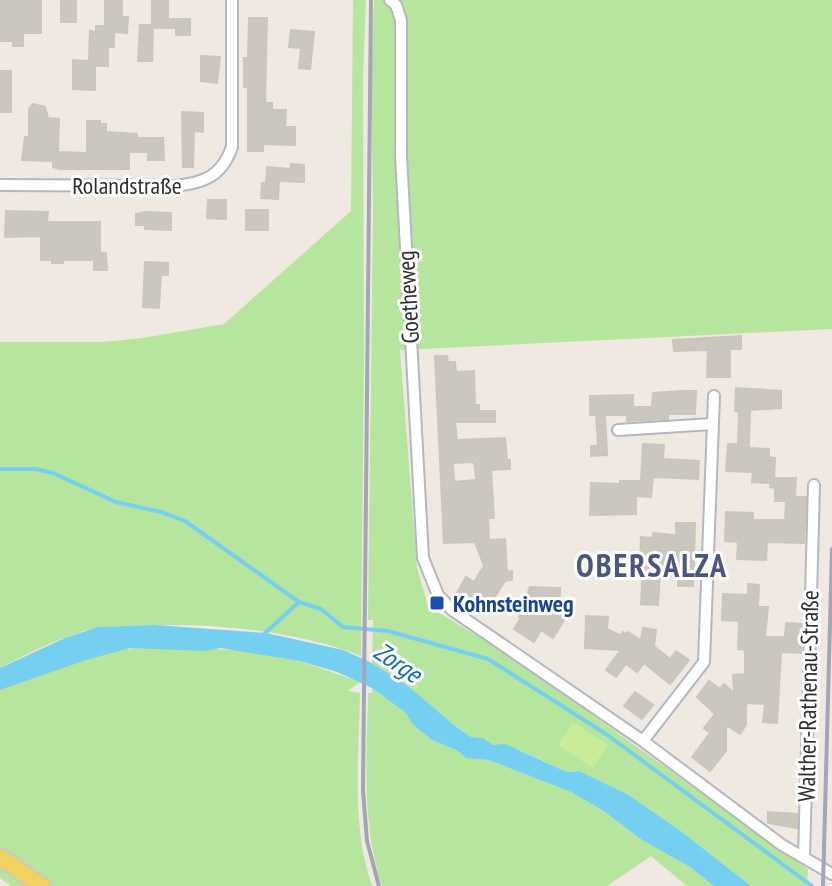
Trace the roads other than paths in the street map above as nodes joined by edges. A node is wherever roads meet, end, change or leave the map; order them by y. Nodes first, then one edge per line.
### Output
1 (232, 0) edge
2 (390, 0) edge
3 (0, 185) edge
4 (714, 396) dead end
5 (712, 424) junction
6 (618, 430) dead end
7 (814, 485) dead end
8 (643, 741) junction
9 (0, 857) edge
10 (804, 858) junction
11 (832, 874) edge
12 (42, 886) edge

1 - 3 street, Rolandstraße
2 - 8 street, Goetheweg
4 - 5 street
5 - 6 street
5 - 8 street
7 - 10 street, Walther-Rathenau-Straße
8 - 10 street
9 - 12 main road
10 - 11 street

